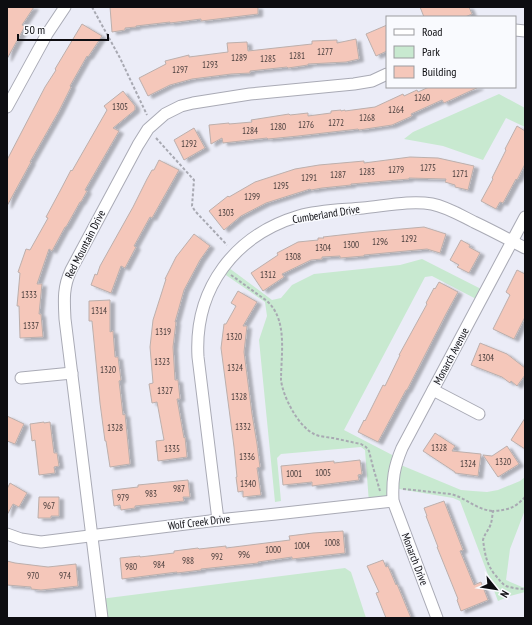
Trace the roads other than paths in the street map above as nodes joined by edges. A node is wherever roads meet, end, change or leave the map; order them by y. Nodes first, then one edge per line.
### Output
1 (65, 7) edge
2 (386, 74) edge
3 (7, 107) edge
4 (525, 217) edge
5 (512, 241) junction
6 (525, 248) edge
7 (72, 373) junction
8 (21, 378) dead end
9 (434, 390) junction
10 (479, 414) dead end
11 (388, 501) junction
12 (218, 520) junction
13 (7, 534) edge
14 (91, 536) junction
15 (102, 618) edge
16 (437, 618) edge

1 - 3 street
2 - 7 street, Red Mountain Drive
4 - 5 street, Monarch Avenue
5 - 6 street, Cumberland Drive
5 - 9 street, Monarch Avenue
5 - 12 street, Cumberland Drive
7 - 8 street
7 - 14 street, Red Mountain Drive
9 - 10 street
9 - 11 street, Monarch Avenue
11 - 12 street, Wolf Creek Drive
11 - 16 street, Monarch Drive
12 - 14 street, Wolf Creek Drive
13 - 14 street, Wolf Creek Drive
14 - 15 street, Red Mountain Drive

